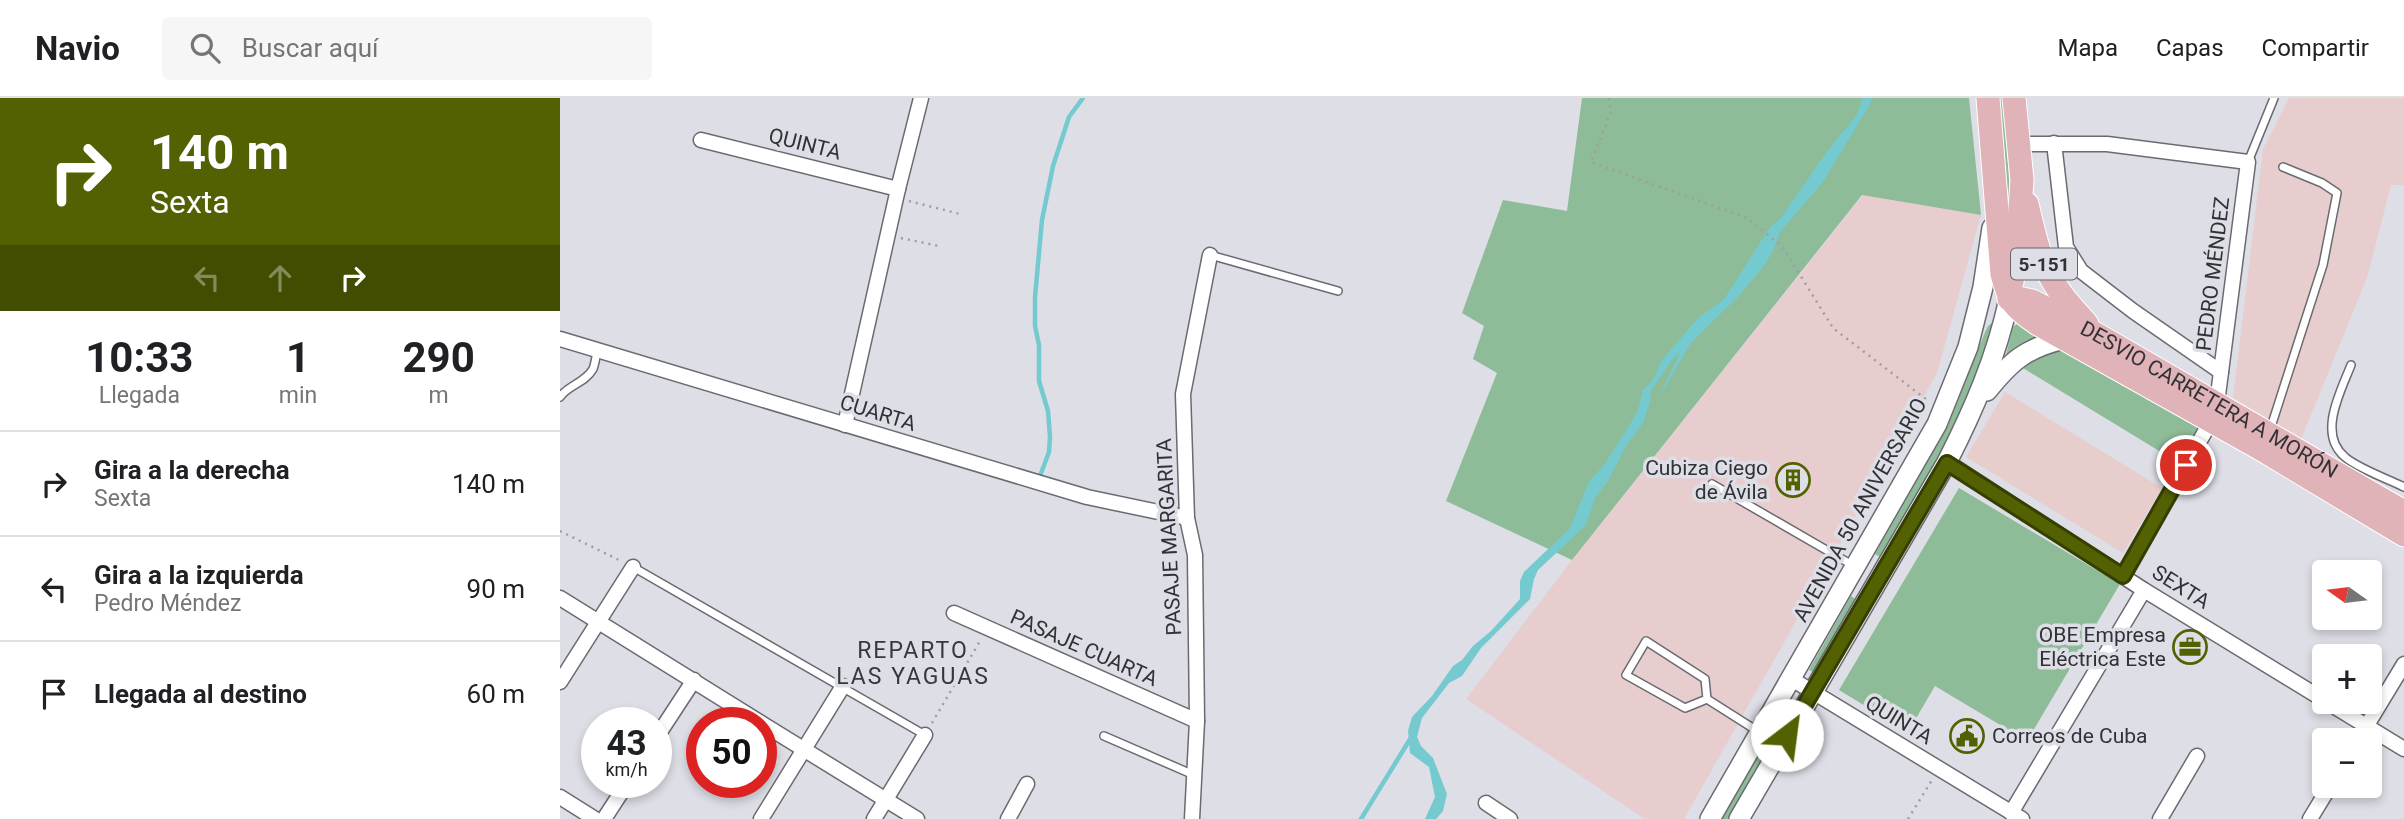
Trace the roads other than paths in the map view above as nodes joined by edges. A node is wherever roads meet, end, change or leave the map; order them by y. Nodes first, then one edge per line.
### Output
1 (921, 98) edge
2 (1988, 98) edge
3 (2014, 98) edge
4 (2274, 98) edge
5 (701, 140) dead end
6 (2054, 143) junction
7 (2018, 144) junction
8 (2248, 162) junction
9 (2283, 167) dead end
10 (2022, 180) junction
11 (897, 194) junction
12 (1995, 202) junction
13 (1210, 255) joint
14 (1338, 291) dead end
15 (2009, 299) junction
16 (1975, 320) junction
17 (2096, 334) junction
18 (2064, 338) junction
19 (560, 339) edge
20 (597, 351) junction
21 (2351, 365) dead end
22 (2221, 372) junction
23 (560, 397) edge
24 (1976, 406) junction
25 (2214, 412) junction
26 (845, 425) junction
27 (2265, 441) junction
28 (1947, 463) junction
29 (1712, 484) dead end
30 (2404, 487) edge
31 (2404, 512) edge
32 (1187, 518) junction
33 (2404, 535) edge
34 (1855, 566) junction
35 (634, 567) joint
36 (2123, 576) junction
37 (1878, 580) junction
38 (2144, 590) junction
39 (560, 598) edge
40 (954, 613) dead end
41 (599, 622) junction
42 (2404, 664) edge
43 (1790, 678) junction
44 (694, 680) junction
45 (560, 682) edge
46 (843, 686) junction
47 (1811, 693) junction
48 (2312, 693) edge
49 (1707, 699) junction
50 (736, 707) edge
51 (672, 714) edge
52 (2346, 714) edge
53 (1196, 721) junction
54 (2366, 726) junction
55 (1759, 732) junction
56 (777, 733) edge
57 (925, 735) joint
58 (1104, 736) dead end
59 (2404, 749) edge
60 (804, 750) junction
61 (2197, 756) dead end
62 (1194, 775) junction
63 (1027, 784) dead end
64 (560, 797) edge
65 (618, 798) edge
66 (2322, 798) edge
67 (885, 800) junction
68 (1486, 803) dead end
69 (2016, 816) edge
70 (595, 819) edge
71 (604, 819) edge
72 (761, 819) edge
73 (874, 819) edge
74 (917, 819) edge
75 (1008, 819) edge
76 (1192, 819) edge
77 (1510, 819) edge
78 (1710, 819) edge
79 (1739, 819) edge
80 (2160, 819) edge
81 (2309, 819) edge

1 - 11 street
2 - 12 main road, 5-151
3 - 7 main road, 5-151
4 - 8 lane
5 - 11 street, QUINTA
6 - 7 street
6 - 8 street
6 - 22 street
7 - 10 main road, 5-151
8 - 22 street, PEDRO MÉNDEZ
9 - 27 lane
10 - 15 main road, 5-151
10 - 17 main road, 5-151
11 - 26 street
12 - 15 main road, 5-151
12 - 16 main road, AVENIDA 50 ANIVERSARIO / 5-151
13 - 14 lane
13 - 32 street, PASAJE MARGARITA
15 - 16 main road, 5-151
15 - 17 main road, DESVIO CARRETERA A MORÓN / 5-151
15 - 18 main road, DESVIO CARRETERA A MORÓN / 5-151
15 - 24 main road
16 - 34 main road, AVENIDA 50 ANIVERSARIO
17 - 25 main road, DESVIO CARRETERA A MORÓN / 5-151
18 - 24 main road
18 - 25 main road, DESVIO CARRETERA A MORÓN / 5-151
19 - 20 street, CUARTA
20 - 23 lane
20 - 26 street, CUARTA
21 - 30 lane
22 - 25 street, PEDRO MÉNDEZ
24 - 28 main road
25 - 27 main road, DESVIO CARRETERA A MORÓN / 5-151
25 - 36 street, PEDRO MÉNDEZ
26 - 32 street, CUARTA
27 - 31 main road, DESVIO CARRETERA A MORÓN / 5-151
27 - 33 main road, DESVIO CARRETERA A MORÓN / 5-151
28 - 36 street, SEXTA
28 - 37 main road
29 - 34 lane
32 - 53 street, PASAJE MARGARITA
34 - 37 main road
34 - 43 main road, AVENIDA 50 ANIVERSARIO
35 - 41 street
35 - 46 lane
36 - 38 street, SEXTA
37 - 47 main road
38 - 48 street, SEXTA
38 - 69 street
39 - 41 street
40 - 53 street, PASAJE CUARTA
41 - 44 street
41 - 45 street
42 - 54 street
43 - 47 street, QUINTA
43 - 55 main road, AVENIDA 50 ANIVERSARIO
44 - 50 street
44 - 51 street
46 - 57 lane
46 - 60 street
47 - 69 street, QUINTA
47 - 79 main road
49 - 49 lane
49 - 55 lane
52 - 54 street, SEXTA
53 - 62 street, PASAJE MARGARITA
54 - 59 street, SEXTA
55 - 78 main road, AVENIDA 50 ANIVERSARIO
56 - 60 street
57 - 67 street
58 - 62 lane
60 - 67 street
60 - 72 street
61 - 80 street
62 - 76 street, PASAJE MARGARITA
63 - 75 street
64 - 70 street
65 - 71 street
66 - 81 street
67 - 73 street
67 - 74 street
68 - 77 street

